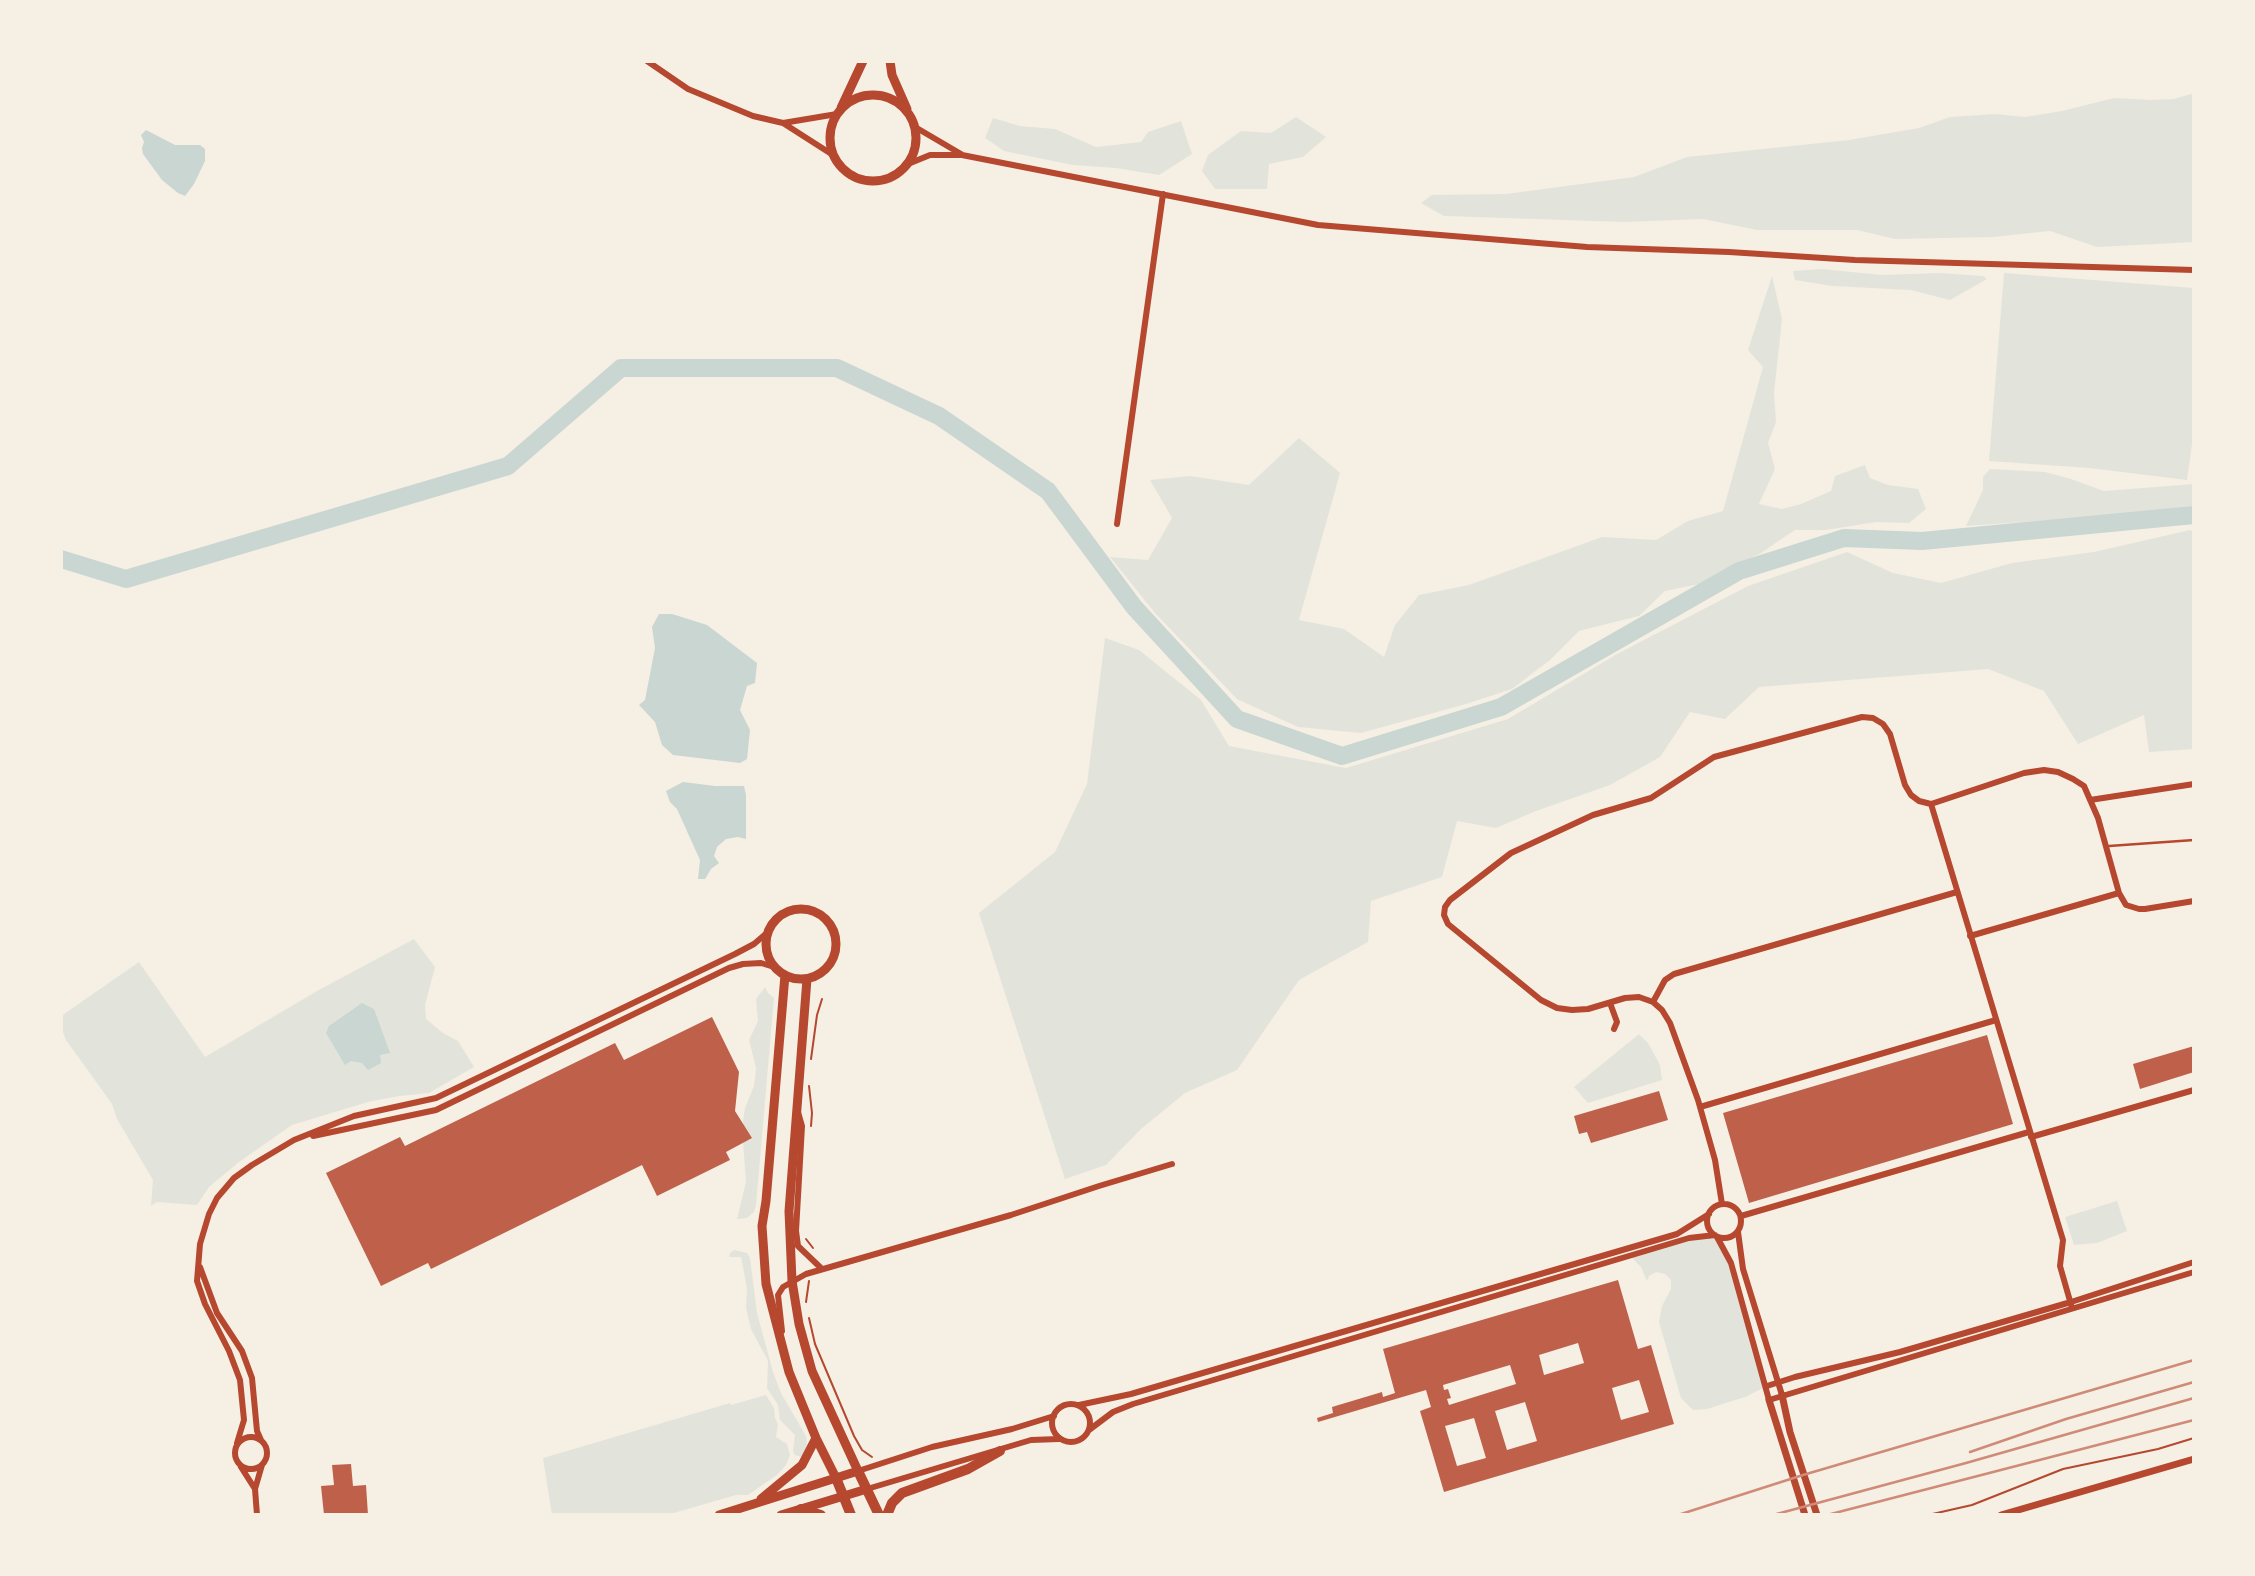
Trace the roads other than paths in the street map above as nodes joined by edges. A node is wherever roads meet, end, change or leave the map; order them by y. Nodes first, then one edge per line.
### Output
1 (647, 61) edge
2 (863, 61) edge
3 (890, 61) edge
4 (838, 113) junction
5 (783, 124) junction
6 (914, 125) junction
7 (833, 155) junction
8 (962, 155) junction
9 (908, 164) junction
10 (1163, 194) junction
11 (2194, 270) edge
12 (1117, 524) dead end
13 (2194, 784) edge
14 (2090, 800) junction
15 (1931, 804) junction
16 (2194, 840) edge
17 (2105, 846) junction
18 (1957, 892) junction
19 (2119, 893) junction
20 (2194, 901) edge
21 (768, 932) junction
22 (1970, 936) junction
23 (774, 967) junction
24 (785, 975) junction
25 (807, 979) junction
26 (1653, 1002) junction
27 (1610, 1003) junction
28 (1996, 1020) junction
29 (1614, 1029) dead end
30 (2194, 1090) edge
31 (797, 1107) junction
32 (1700, 1107) junction
33 (2030, 1134) junction
34 (294, 1140) junction
35 (1172, 1164) dead end
36 (1722, 1204) junction
37 (1709, 1214) junction
38 (1741, 1216) junction
39 (1738, 1232) junction
40 (1716, 1236) junction
41 (198, 1258) junction
42 (2194, 1262) edge
43 (822, 1269) junction
44 (2194, 1272) edge
45 (792, 1281) junction
46 (2071, 1305) junction
47 (785, 1358) junction
48 (1778, 1382) junction
49 (1767, 1387) junction
50 (1782, 1395) junction
51 (1769, 1400) junction
52 (1079, 1405) junction
53 (1054, 1416) junction
54 (1089, 1430) junction
55 (816, 1438) junction
56 (1059, 1439) junction
57 (261, 1440) junction
58 (237, 1443) junction
59 (1000, 1451) junction
60 (2194, 1459) edge
61 (238, 1463) junction
62 (262, 1464) junction
63 (858, 1471) junction
64 (836, 1478) junction
65 (255, 1489) junction
66 (867, 1489) junction
67 (844, 1496) junction
68 (754, 1504) junction
69 (801, 1509) junction
70 (257, 1515) edge
71 (719, 1515) edge
72 (781, 1515) edge
73 (821, 1515) edge
74 (852, 1515) edge
75 (879, 1515) edge
76 (887, 1515) edge
77 (1805, 1515) edge
78 (1817, 1515) edge
79 (2001, 1515) edge

1 - 5 street
2 - 4 main road
3 - 6 main road
4 - 5 street
4 - 6 main road
4 - 7 main road
5 - 7 street
6 - 8 street
6 - 9 main road
7 - 9 main road
8 - 9 street
8 - 10 street
10 - 11 street
10 - 12 street
13 - 14 street
14 - 15 street
14 - 17 street
15 - 18 street
15 - 27 street
16 - 17 lane
17 - 19 street
18 - 22 street
18 - 26 street
19 - 20 street
19 - 22 street
21 - 23 main road
21 - 25 main road
21 - 34 street
22 - 28 street
23 - 24 main road
23 - 34 street
24 - 25 main road
24 - 47 main road
25 - 31 main road
26 - 27 street
26 - 32 street
27 - 29 street
28 - 32 street
28 - 33 street
30 - 33 street
31 - 43 street
31 - 45 main road
32 - 36 street
33 - 38 street
33 - 46 street
34 - 41 street
35 - 43 street
36 - 37 street
36 - 38 street
37 - 40 street
37 - 52 street
38 - 39 street
39 - 40 street
39 - 48 street
40 - 49 street
40 - 54 street
41 - 57 street
41 - 58 street
42 - 46 street
43 - 45 street
44 - 46 street
45 - 47 street
45 - 63 main road
46 - 48 street
46 - 50 street
47 - 55 main road
48 - 49 street
48 - 50 street
49 - 51 street
50 - 51 street
50 - 78 street
51 - 77 street
52 - 53 street
52 - 54 street
53 - 56 street
53 - 63 street
54 - 56 street
55 - 64 main road
55 - 68 main road
56 - 59 street
57 - 58 street
57 - 62 street
58 - 61 street
59 - 66 street
59 - 76 main road
60 - 79 street
61 - 62 street
61 - 65 street
62 - 65 street
63 - 64 main road
63 - 66 main road
64 - 67 main road
64 - 68 main road
65 - 70 street
66 - 67 main road
66 - 75 main road
67 - 69 main road
67 - 74 main road
68 - 71 main road
69 - 72 main road
69 - 73 main road

